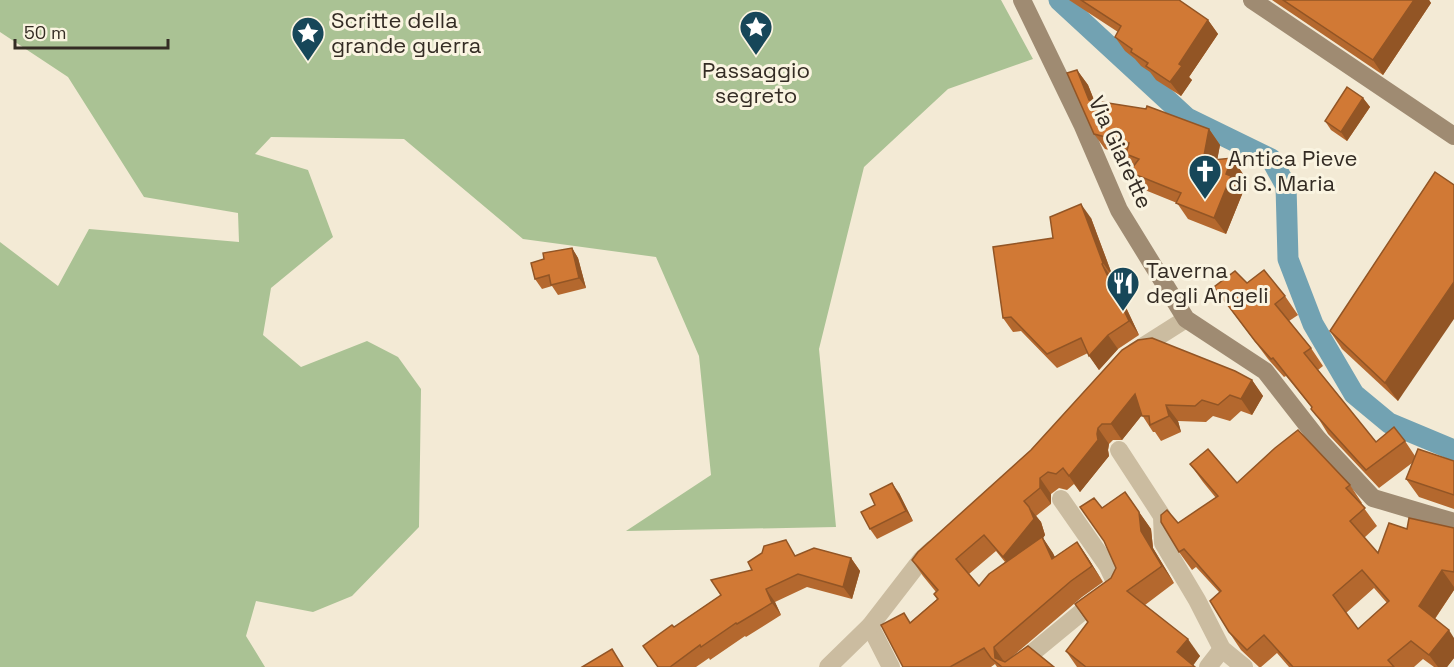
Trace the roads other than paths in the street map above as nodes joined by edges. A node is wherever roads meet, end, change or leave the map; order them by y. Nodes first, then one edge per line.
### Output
1 (1022, 0) edge
2 (1252, 0) edge
3 (1454, 136) edge
4 (1186, 319) junction
5 (1119, 365) edge
6 (1119, 450) dead end
7 (1060, 499) dead end
8 (1454, 522) edge
9 (947, 536) edge
10 (870, 626) junction
11 (1222, 649) junction
12 (828, 667) edge
13 (891, 667) edge
14 (1016, 667) edge
15 (1208, 667) edge
16 (1244, 667) edge

1 - 4 street, Via Giarette
2 - 3 street
4 - 5 street
4 - 8 street
6 - 11 street
7 - 14 street
9 - 10 street
10 - 12 street
10 - 13 street
11 - 15 street
11 - 16 street

